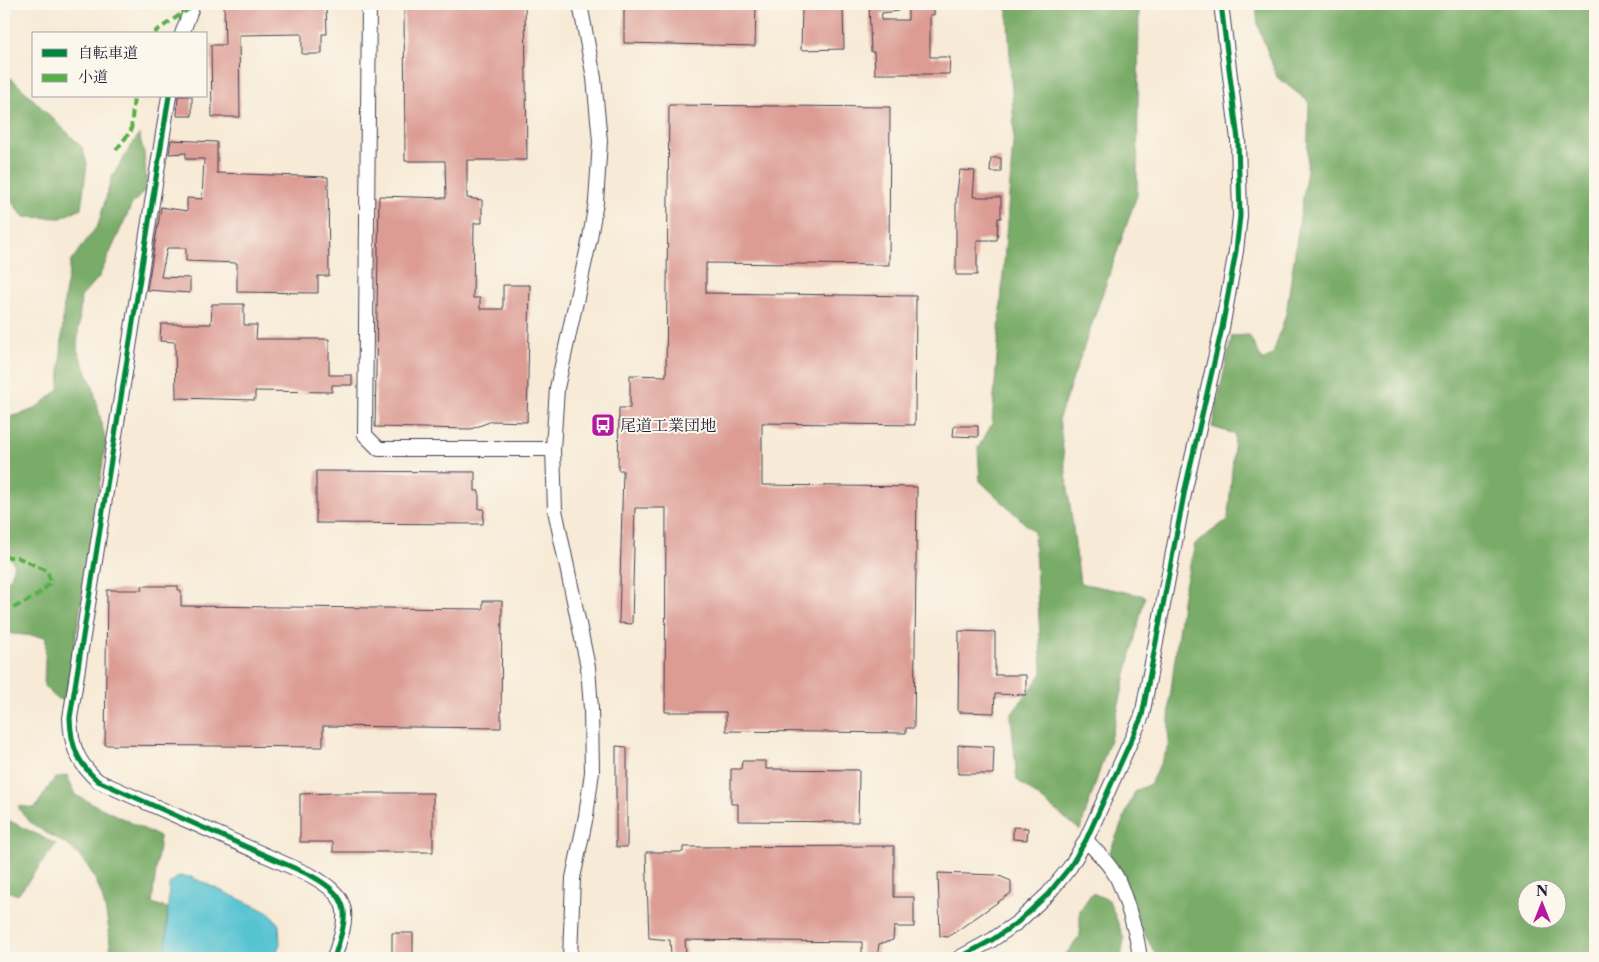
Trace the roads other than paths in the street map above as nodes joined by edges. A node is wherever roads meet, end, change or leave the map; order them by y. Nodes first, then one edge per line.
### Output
1 (369, 4) edge
2 (580, 4) edge
3 (1221, 4) edge
4 (191, 5) edge
5 (183, 32) edge
6 (169, 98) edge
7 (553, 449) junction
8 (1086, 840) junction
9 (334, 958) edge
10 (570, 958) edge
11 (959, 958) edge
12 (1139, 958) edge

1 - 7 street
2 - 7 street
3 - 8 street
4 - 5 street
6 - 9 street
7 - 10 street
8 - 11 street
8 - 12 street

